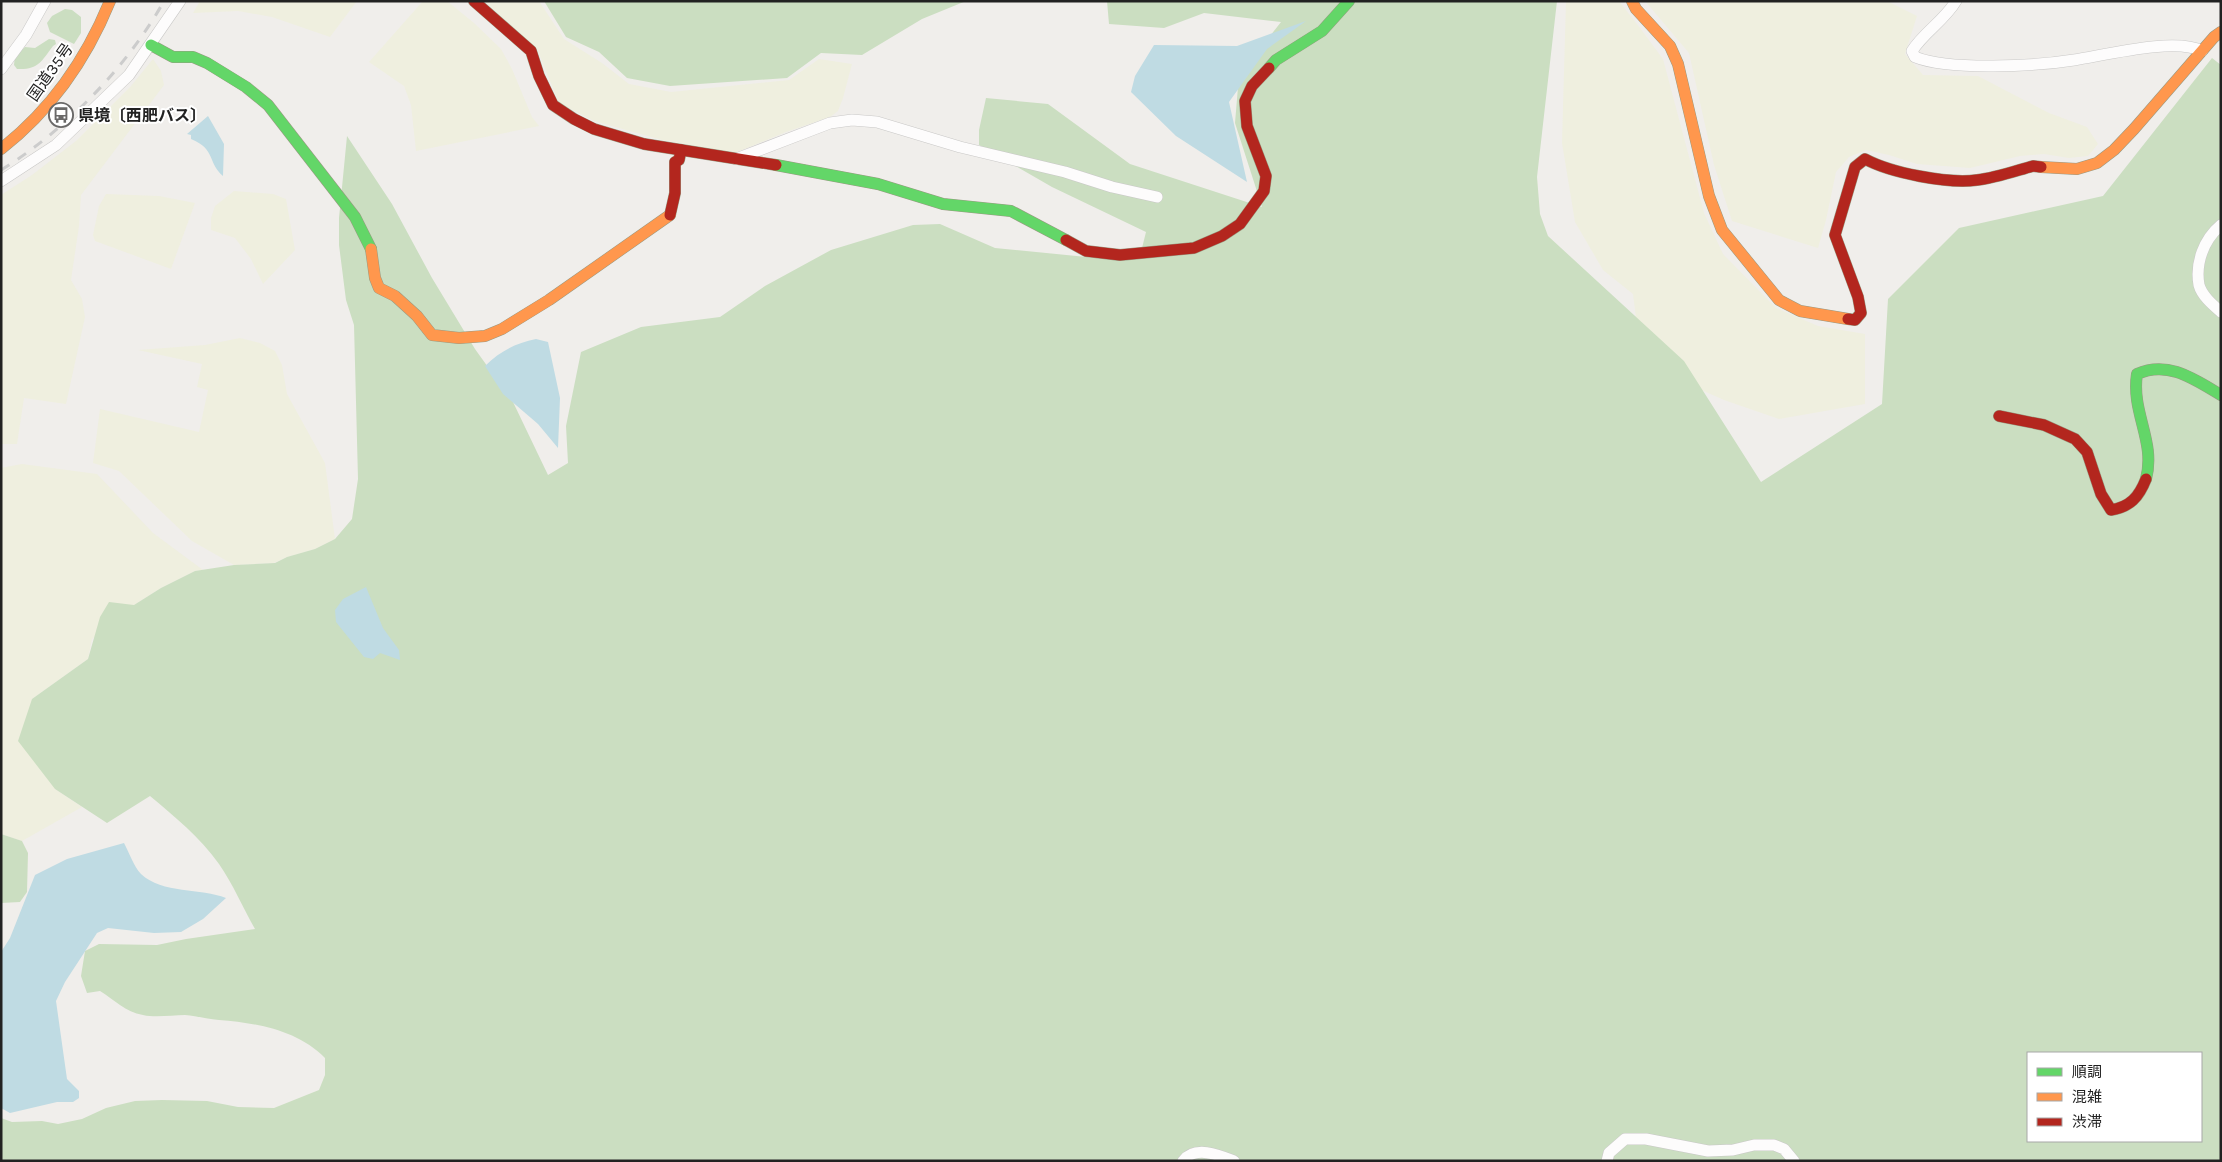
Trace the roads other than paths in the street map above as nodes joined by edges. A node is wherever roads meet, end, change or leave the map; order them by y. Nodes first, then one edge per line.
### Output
1 (45, 1) edge
2 (110, 1) edge
3 (180, 1) edge
4 (474, 1) edge
5 (1349, 1) edge
6 (1632, 1) edge
7 (1956, 1) edge
8 (2219, 38) edge
9 (150, 45) junction
10 (2202, 51) junction
11 (1, 68) edge
12 (1, 149) edge
13 (681, 150) junction
14 (735, 159) junction
15 (1, 181) edge
16 (1157, 197) dead end
17 (2221, 225) edge
18 (2221, 312) edge
19 (2221, 395) edge
20 (1999, 416) dead end
21 (1183, 1161) edge
22 (1234, 1161) edge
23 (1607, 1161) edge
24 (1794, 1161) edge

1 - 11 street
2 - 12 main road, 国道35号
3 - 9 street
4 - 13 main road
5 - 14 main road
6 - 10 main road
7 - 10 street
8 - 10 main road
9 - 13 main road
9 - 15 street
13 - 14 main road
14 - 16 street
17 - 18 street
19 - 20 main road
21 - 22 street
23 - 24 street

